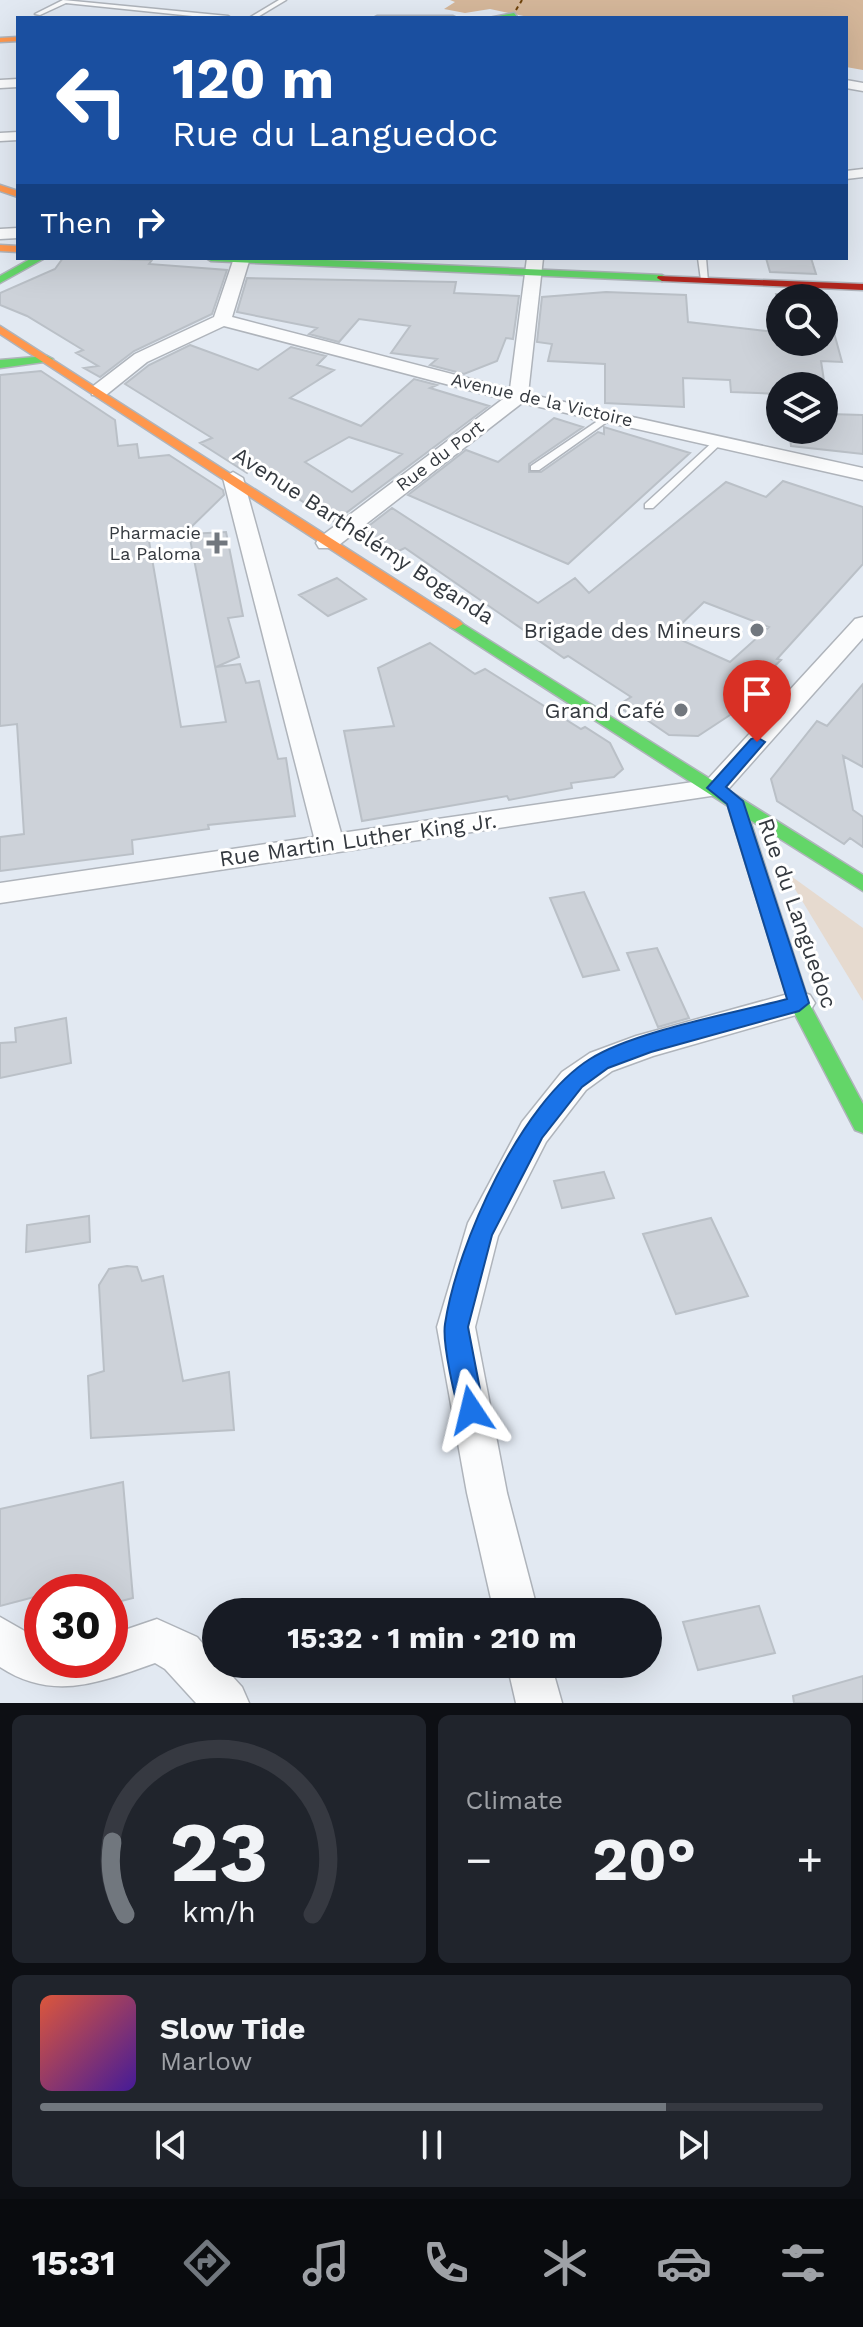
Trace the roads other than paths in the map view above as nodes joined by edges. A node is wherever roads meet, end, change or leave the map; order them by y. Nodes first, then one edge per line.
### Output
1 (283, 0) edge
2 (67, 1) edge
3 (38, 14) dead end
4 (514, 15) dead end
5 (209, 16) edge
6 (255, 16) edge
7 (507, 16) edge
8 (36, 260) edge
9 (242, 260) edge
10 (284, 260) edge
11 (702, 260) edge
12 (534, 266) edge
13 (0, 280) edge
14 (705, 280) junction
15 (863, 287) edge
16 (222, 320) junction
17 (0, 329) edge
18 (47, 359) junction
19 (0, 364) edge
20 (99, 391) junction
21 (518, 397) junction
22 (608, 417) junction
23 (719, 441) junction
24 (535, 468) dead end
25 (863, 474) edge
26 (233, 478) junction
27 (649, 506) dead end
28 (327, 543) junction
29 (862, 627) edge
30 (725, 794) junction
31 (329, 842) junction
32 (863, 884) edge
33 (0, 893) edge
34 (799, 1003) junction
35 (863, 1124) edge
36 (513, 1598) edge
37 (0, 1639) edge
38 (128, 1651) edge
39 (24, 1656) edge
40 (533, 1678) edge
41 (226, 1703) edge
42 (539, 1703) edge

1 - 6 lane
2 - 3 lane
2 - 5 lane
4 - 7 main road
8 - 13 main road
9 - 16 street
10 - 12 main road
11 - 14 lane
12 - 14 main road
12 - 21 street
14 - 15 main road
16 - 20 street
16 - 21 street, Avenue de la Victoire
17 - 18 main road, Avenue Barthélémy Boganda
18 - 19 main road
18 - 20 main road, Avenue Barthélémy Boganda
20 - 26 main road, Avenue Barthélémy Boganda
21 - 22 street, Avenue de la Victoire
21 - 28 street, Rue du Port
22 - 23 street, Avenue de la Victoire
22 - 24 lane
23 - 25 street, Avenue de la Victoire
23 - 27 lane
26 - 28 main road, Avenue Barthélémy Boganda
26 - 31 street
28 - 30 main road, Avenue Barthélémy Boganda
29 - 30 street
30 - 31 street, Rue Martin Luther King Jr.
30 - 32 main road, Avenue Barthélémy Boganda
30 - 34 main road, Rue du Languedoc
31 - 33 street, Rue Martin Luther King Jr.
34 - 35 main road, Rue du Languedoc
34 - 36 street
37 - 39 street
38 - 41 street
40 - 42 street

